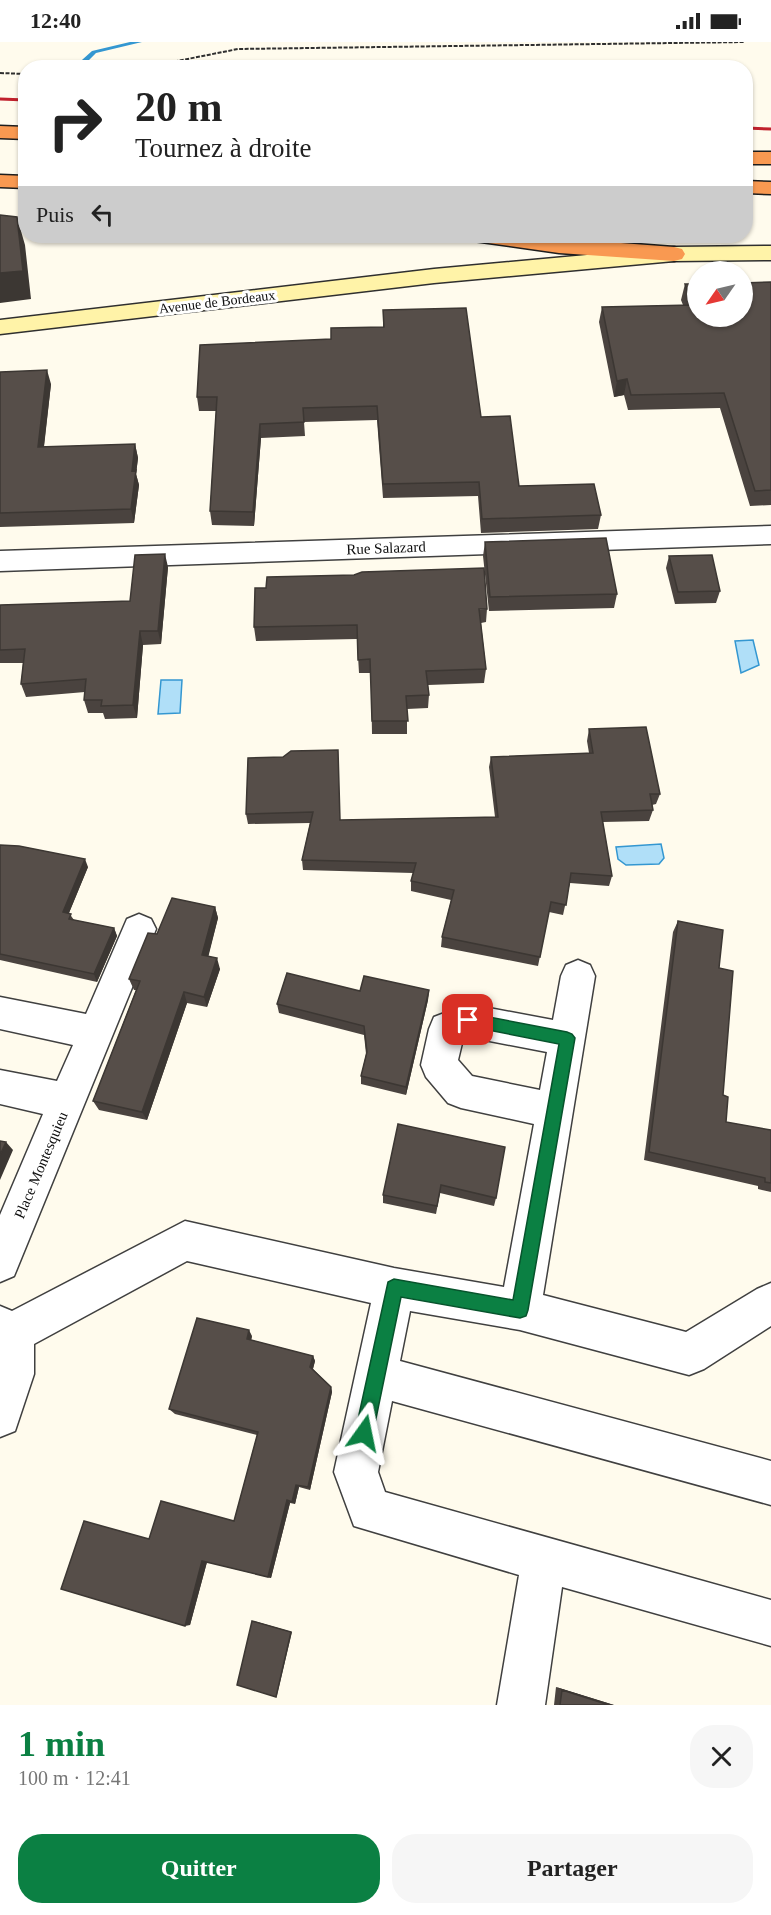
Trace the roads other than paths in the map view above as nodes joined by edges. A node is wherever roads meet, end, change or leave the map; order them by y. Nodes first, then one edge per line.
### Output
1 (0, 132) edge
2 (18, 133) edge
3 (753, 158) edge
4 (771, 158) edge
5 (0, 181) edge
6 (18, 182) edge
7 (753, 187) edge
8 (771, 188) edge
9 (753, 238) edge
10 (771, 238) edge
11 (536, 243) edge
12 (588, 243) edge
13 (559, 246) junction
14 (771, 253) edge
15 (674, 254) junction
16 (435, 276) junction
17 (0, 327) edge
18 (771, 535) edge
19 (0, 561) edge
20 (139, 929) dead end
21 (578, 976) dead end
22 (0, 1013) edge
23 (96, 1033) junction
24 (567, 1038) junction
25 (0, 1087) edge
26 (67, 1101) junction
27 (555, 1111) junction
28 (0, 1262) edge
29 (394, 1288) junction
30 (771, 1303) edge
31 (520, 1310) junction
32 (7, 1330) edge
33 (376, 1376) junction
34 (0, 1416) edge
35 (771, 1483) edge
36 (544, 1559) junction
37 (771, 1623) edge
38 (521, 1705) edge

1 - 2 highway
3 - 4 highway
5 - 6 highway
7 - 8 highway
9 - 10 main road, Avenue de Bordeaux
11 - 13 highway
12 - 13 main road, Avenue de Bordeaux
13 - 15 highway
13 - 16 main road, Avenue de Bordeaux
14 - 15 main road, Avenue de Bordeaux
15 - 16 main road, Avenue de Bordeaux
16 - 17 main road, Avenue de Bordeaux
18 - 19 street, Rue Salazard
20 - 23 street, Place Montesquieu
21 - 24 street
22 - 23 street
23 - 26 street, Place Montesquieu
24 - 27 street
24 - 27 street
25 - 26 street, Place Montesquieu
26 - 28 street, Place Montesquieu
27 - 31 street
29 - 31 street
29 - 32 street
29 - 33 street
30 - 31 street
32 - 34 street
33 - 35 street
33 - 36 street
36 - 37 street
36 - 38 street

